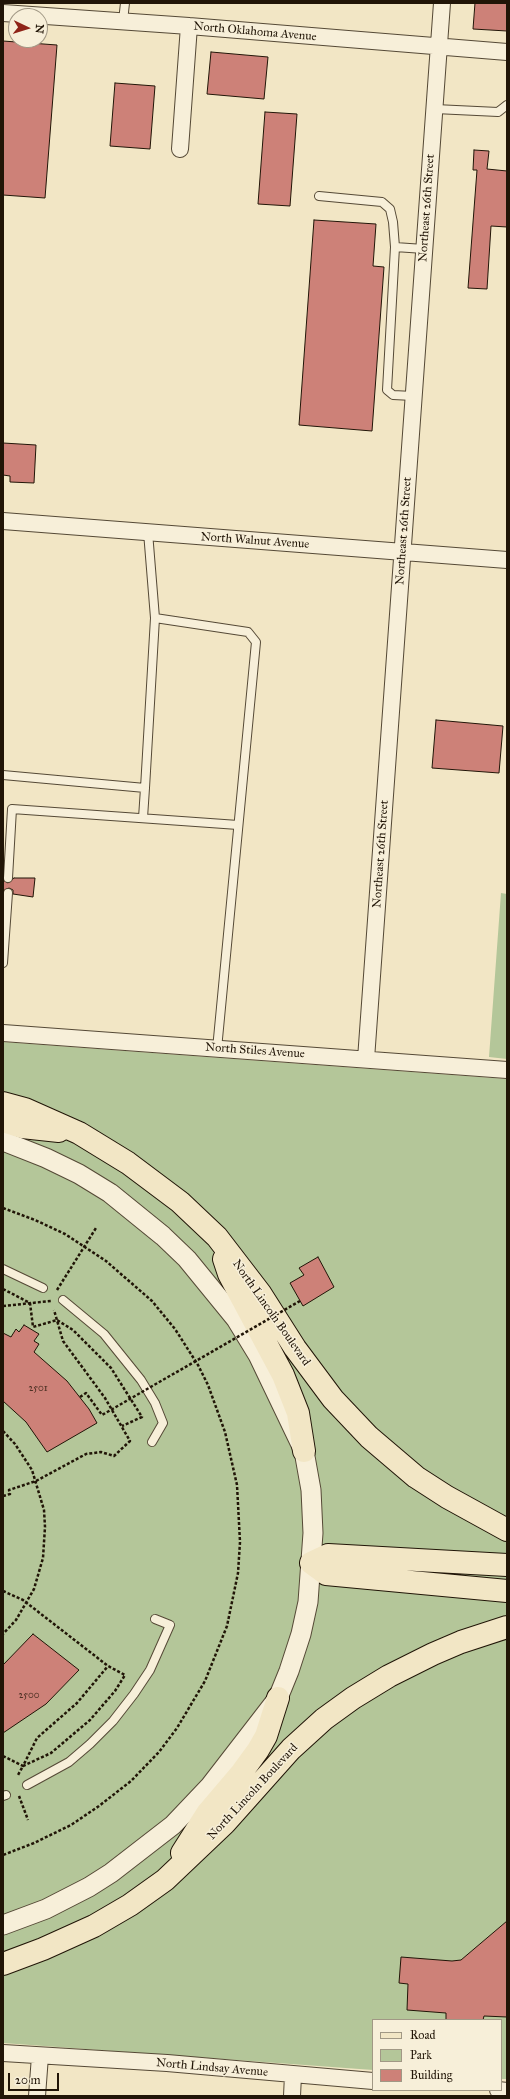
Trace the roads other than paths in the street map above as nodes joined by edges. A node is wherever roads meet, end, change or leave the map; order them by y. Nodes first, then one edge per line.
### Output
1 (125, 3) edge
2 (442, 3) edge
3 (3, 13) edge
4 (123, 21) junction
5 (188, 26) junction
6 (439, 47) junction
7 (507, 52) edge
8 (507, 105) edge
9 (435, 109) junction
10 (180, 149) dead end
11 (319, 196) dead end
12 (395, 247) junction
13 (424, 249) junction
14 (413, 396) junction
15 (3, 521) edge
16 (148, 532) junction
17 (402, 552) junction
18 (507, 560) edge
19 (155, 618) junction
20 (3, 775) edge
21 (145, 788) junction
22 (143, 818) junction
23 (238, 825) junction
24 (8, 878) dead end
25 (8, 893) dead end
26 (3, 963) edge
27 (3, 1033) edge
28 (217, 1049) junction
29 (366, 1059) junction
30 (507, 1070) edge
31 (3, 1103) edge
32 (3, 1121) edge
33 (78, 1133) junction
34 (3, 1140) edge
35 (217, 1237) junction
36 (3, 1269) edge
37 (43, 1288) dead end
38 (63, 1300) dead end
39 (152, 1442) dead end
40 (304, 1450) junction
41 (507, 1530) edge
42 (311, 1563) junction
43 (507, 1565) edge
44 (507, 1591) edge
45 (155, 1619) dead end
46 (507, 1627) edge
47 (278, 1698) junction
48 (27, 1785) dead end
49 (166, 1880) junction
50 (3, 1925) edge
51 (43, 1950) junction
52 (3, 1952) edge
53 (3, 1964) edge
54 (3, 2053) edge
55 (40, 2056) junction
56 (293, 2074) junction
57 (372, 2081) edge
58 (37, 2096) edge
59 (292, 2096) edge

1 - 4 lane
2 - 6 street, Northeast 26th Street
3 - 4 street, North Oklahoma Avenue
4 - 5 street, North Oklahoma Avenue
5 - 6 street, North Oklahoma Avenue
5 - 10 street
6 - 7 street, North Oklahoma Avenue
6 - 9 street, Northeast 26th Street
8 - 9 lane
9 - 13 street, Northeast 26th Street
11 - 12 lane
12 - 13 lane
12 - 14 lane
13 - 14 street, Northeast 26th Street
14 - 17 street, Northeast 26th Street
15 - 16 street, North Walnut Avenue
16 - 17 street, North Walnut Avenue
16 - 19 lane
17 - 18 street, North Walnut Avenue
17 - 29 street, Northeast 26th Street
19 - 21 lane
19 - 23 lane
20 - 21 lane
21 - 22 lane
22 - 23 lane
22 - 24 lane
23 - 28 lane
25 - 26 lane
27 - 28 street, North Stiles Avenue
28 - 29 street, North Stiles Avenue
29 - 30 street, North Stiles Avenue
31 - 33 main road, North Lincoln Boulevard
32 - 33 main road
33 - 35 main road, North Lincoln Boulevard
34 - 40 street
35 - 40 main road
35 - 41 main road, North Lincoln Boulevard
36 - 37 lane
38 - 39 lane
40 - 42 street
42 - 43 main road
42 - 44 main road
42 - 47 street
45 - 48 lane
46 - 49 main road, North Lincoln Boulevard
47 - 49 main road
47 - 50 street
49 - 51 main road, North Lincoln Boulevard
51 - 52 main road
51 - 53 main road, North Lincoln Boulevard
54 - 55 street, North Lindsay Avenue
55 - 56 street, North Lindsay Avenue
55 - 58 street
56 - 57 street, North Lindsay Avenue
56 - 59 street

